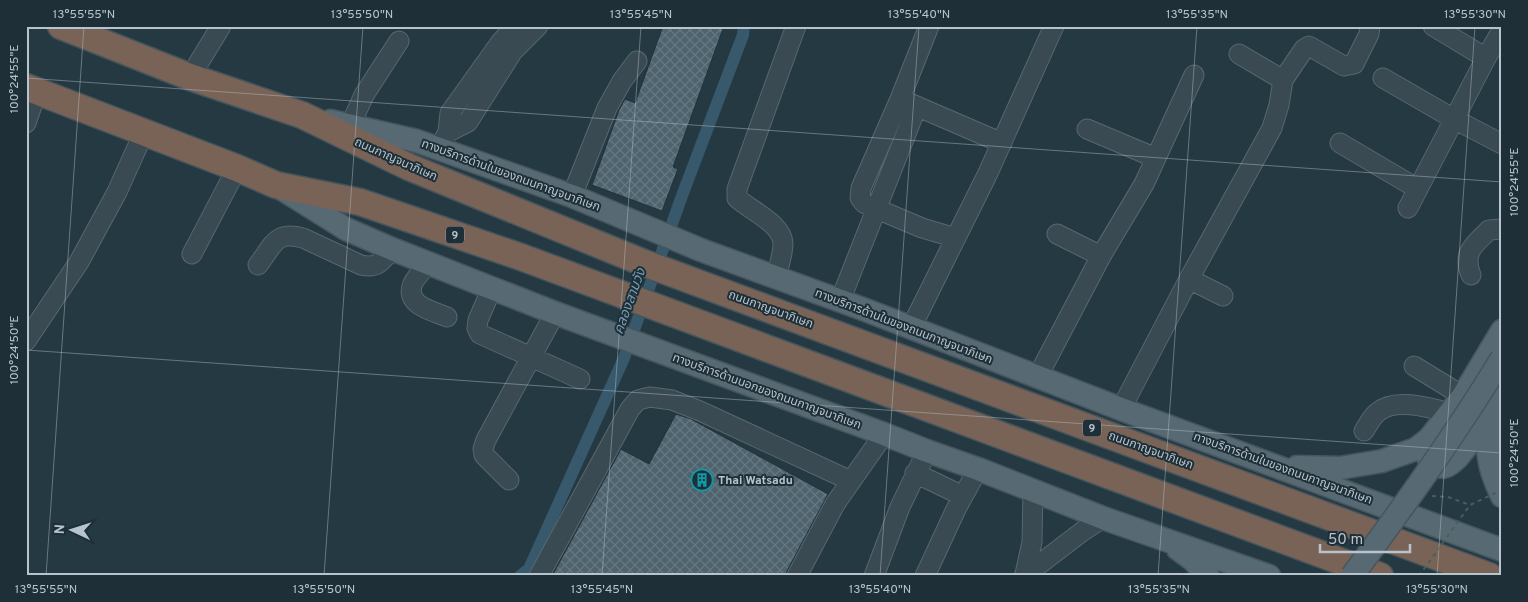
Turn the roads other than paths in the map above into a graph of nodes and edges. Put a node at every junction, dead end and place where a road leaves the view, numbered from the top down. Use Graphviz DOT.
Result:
graph roads {
  1 [pos="60,26"];
  2 [pos="221,26"];
  3 [pos="515,26"];
  4 [pos="538,26"];
  5 [pos="796,26"];
  6 [pos="929,26"];
  7 [pos="1054,26"];
  8 [pos="1370,26"];
  9 [pos="1433,26"];
  10 [pos="1502,30"];
  11 [pos="102,34"];
  12 [pos="399,40"];
  13 [pos="1239,54"];
  14 [pos="1486,58"];
  15 [pos="637,61"];
  16 [pos="1194,75"];
  17 [pos="190,77"];
  18 [pos="1383,78"];
  19 [pos="1283,80"];
  20 [pos="481,85"];
  21 [pos="32,89"];
  22 [pos="908,102"];
  23 [pos="302,115"];
  24 [pos="1454,119"];
  25 [pos="26,123"];
  26 [pos="350,126"];
  27 [pos="1087,129"];
  28 [pos="144,132"];
  29 [pos="444,140"];
  30 [pos="1002,143"];
  31 [pos="1340,144"];
  32 [pos="1502,144"];
  33 [pos="1156,158"];
  34 [pos="237,168"];
  35 [pos="276,186"];
  36 [pos="1418,189"];
  37 [pos="572,196"];
  38 [pos="876,208"];
  39 [pos="1408,208"];
  40 [pos="1502,229"];
  41 [pos="1057,234"];
  42 [pos="956,238"];
  43 [pos="392,248"];
  44 [pos="192,254"];
  45 [pos="1101,256"];
  46 [pos="428,263"];
  47 [pos="258,265"];
  48 [pos="1471,275"];
  49 [pos="776,278"];
  50 [pos="1189,279"];
  51 [pos="492,288"];
  52 [pos="1223,296"];
  53 [pos="840,301"];
  54 [pos="555,313"];
  55 [pos="447,317"];
  56 [pos="911,328"];
  57 [pos="1502,331"];
  58 [pos="26,340"];
  59 [pos="530,357"];
  60 [pos="1502,358"];
  61 [pos="1414,366"];
  62 [pos="1038,376"];
  63 [pos="1502,376"];
  64 [pos="580,379"];
  65 [pos="1456,405"];
  66 [pos="1499,405"];
  67 [pos="1121,409"];
  68 [pos="1364,431"];
  69 [pos="884,434"];
  70 [pos="1429,439"];
  71 [pos="927,451"];
  72 [pos="1278,466"];
  73 [pos="978,469"];
  74 [pos="915,473"];
  75 [pos="509,480"];
  76 [pos="851,481"];
  77 [pos="1033,491"];
  78 [pos="963,496"];
  79 [pos="1502,496"];
  80 [pos="1103,518"];
  81 [pos="1167,541"];
  82 [pos="1502,550"];
  83 [pos="1025,575"];
  84 [pos="540,576"];
  85 [pos="797,576"];
  86 [pos="874,576"];
  87 [pos="925,576"];
  88 [pos="1208,576"];
  89 [pos="1269,576"];
  90 [pos="1352,576"];
  91 [pos="1363,576"];
  92 [pos="1380,576"];
  93 [pos="1489,576"];
  1 -- 11 [label="highway, ถนนกาญจนาภิเษก / 9"];
  2 -- 17 [label="street"];
  3 -- 20 [label="street"];
  4 -- 20 [label="street"];
  5 -- 49 [label="street"];
  6 -- 22 [label="street"];
  7 -- 30 [label="street"];
  8 -- 19 [label="street"];
  9 -- 14 [label="street"];
  10 -- 14 [label="street"];
  11 -- 17 [label="highway, ถนนกาญจนาภิเษก / 9"];
  12 -- 26 [label="street"];
  13 -- 19 [label="street"];
  14 -- 24 [label="street"];
  15 -- 37 [label="street"];
  16 -- 33 [label="street"];
  17 -- 23 [label="highway, ถนนกาญจนาภิเษก / 9"];
  18 -- 24 [label="street"];
  19 -- 50 [label="street"];
  20 -- 29 [label="street"];
  21 -- 25 [label="street"];
  21 -- 28 [label="highway, 9"];
  22 -- 30 [label="street"];
  22 -- 38 [label="street"];
  23 -- 26 [label="main road, ทางบริการด้านในของถนนกาญจนาภิเษก"];
  23 -- 93 [label="highway, ถนนกาญจนาภิเษก / 9"];
  24 -- 32 [label="street"];
  24 -- 36 [label="street"];
  26 -- 29 [label="main road, ทางบริการด้านในของถนนกาญจนาภิเษก"];
  27 -- 33 [label="street"];
  28 -- 34 [label="highway, 9"];
  28 -- 58 [label="street"];
  29 -- 37 [label="main road, ทางบริการด้านในของถนนกาญจนาภิเษก"];
  30 -- 42 [label="street"];
  31 -- 36 [label="street"];
  33 -- 45 [label="street"];
  34 -- 35 [label="highway, 9"];
  34 -- 44 [label="street"];
  35 -- 43 [label="main road, ทางบริการด้านนอกของถนนกาญจนาภิเษก"];
  35 -- 92 [label="highway, 9"];
  36 -- 39 [label="street"];
  37 -- 49 [label="main road, ทางบริการด้านในของถนนกาญจนาภิเษก"];
  38 -- 42 [label="street"];
  38 -- 53 [label="street"];
  40 -- 48 [label="street"];
  41 -- 45 [label="street"];
  42 -- 56 [label="street"];
  43 -- 46 [label="main road, ทางบริการด้านนอกของถนนกาญจนาภิเษก"];
  43 -- 47 [label="street"];
  45 -- 62 [label="street"];
  46 -- 51 [label="main road, ทางบริการด้านนอกของถนนกาญจนาภิเษก"];
  46 -- 55 [label="street"];
  49 -- 53 [label="main road, ทางบริการด้านในของถนนกาญจนาภิเษก"];
  50 -- 52 [label="street"];
  50 -- 67 [label="street"];
  51 -- 54 [label="main road, ทางบริการด้านนอกของถนนกาญจนาภิเษก"];
  51 -- 59 [label="street"];
  53 -- 56 [label="main road, ทางบริการด้านในของถนนกาญจนาภิเษก"];
  54 -- 59 [label="street"];
  54 -- 69 [label="main road, ทางบริการด้านนอกของถนนกาญจนาภิเษก"];
  56 -- 62 [label="main road, ทางบริการด้านในของถนนกาญจนาภิเษก"];
  57 -- 65 [label="main road"];
  59 -- 64 [label="street"];
  59 -- 75 [label="street"];
  60 -- 90 [label="main road, bridge"];
  61 -- 65 [label="street"];
  62 -- 67 [label="main road, ทางบริการด้านในของถนนกาญจนาภิเษก"];
  63 -- 91 [label="main road"];
  65 -- 68 [label="street"];
  65 -- 70 [label="main road"];
  66 -- 70 [label="main road"];
  66 -- 79 [label="main road"];
  67 -- 72 [label="main road, ทางบริการด้านในของถนนกาญจนาภิเษก"];
  69 -- 71 [label="main road, ทางบริการด้านนอกของถนนกาญจนาภิเษก"];
  69 -- 76 [label="street"];
  70 -- 72 [label="main road"];
  71 -- 73 [label="main road, ทางบริการด้านนอกของถนนกาญจนาภิเษก"];
  71 -- 74 [label="street"];
  72 -- 82 [label="main road, ทางบริการด้านในของถนนกาญจนาภิเษก"];
  73 -- 77 [label="main road, ทางบริการด้านนอกของถนนกาญจนาภิเษก"];
  73 -- 78 [label="street"];
  74 -- 78 [label="street"];
  74 -- 86 [label="street"];
  76 -- 84 [label="street"];
  76 -- 85 [label="street"];
  77 -- 80 [label="main road, ทางบริการด้านนอกของถนนกาญจนาภิเษก"];
  77 -- 83 [label="street"];
  78 -- 87 [label="street"];
  80 -- 81 [label="main road, ทางบริการด้านนอกของถนนกาญจนาภิเษก"];
  80 -- 83 [label="street"];
  81 -- 88 [label="main road"];
  81 -- 89 [label="main road, ทางบริการด้านนอกของถนนกาญจนาภิเษก"];
}
